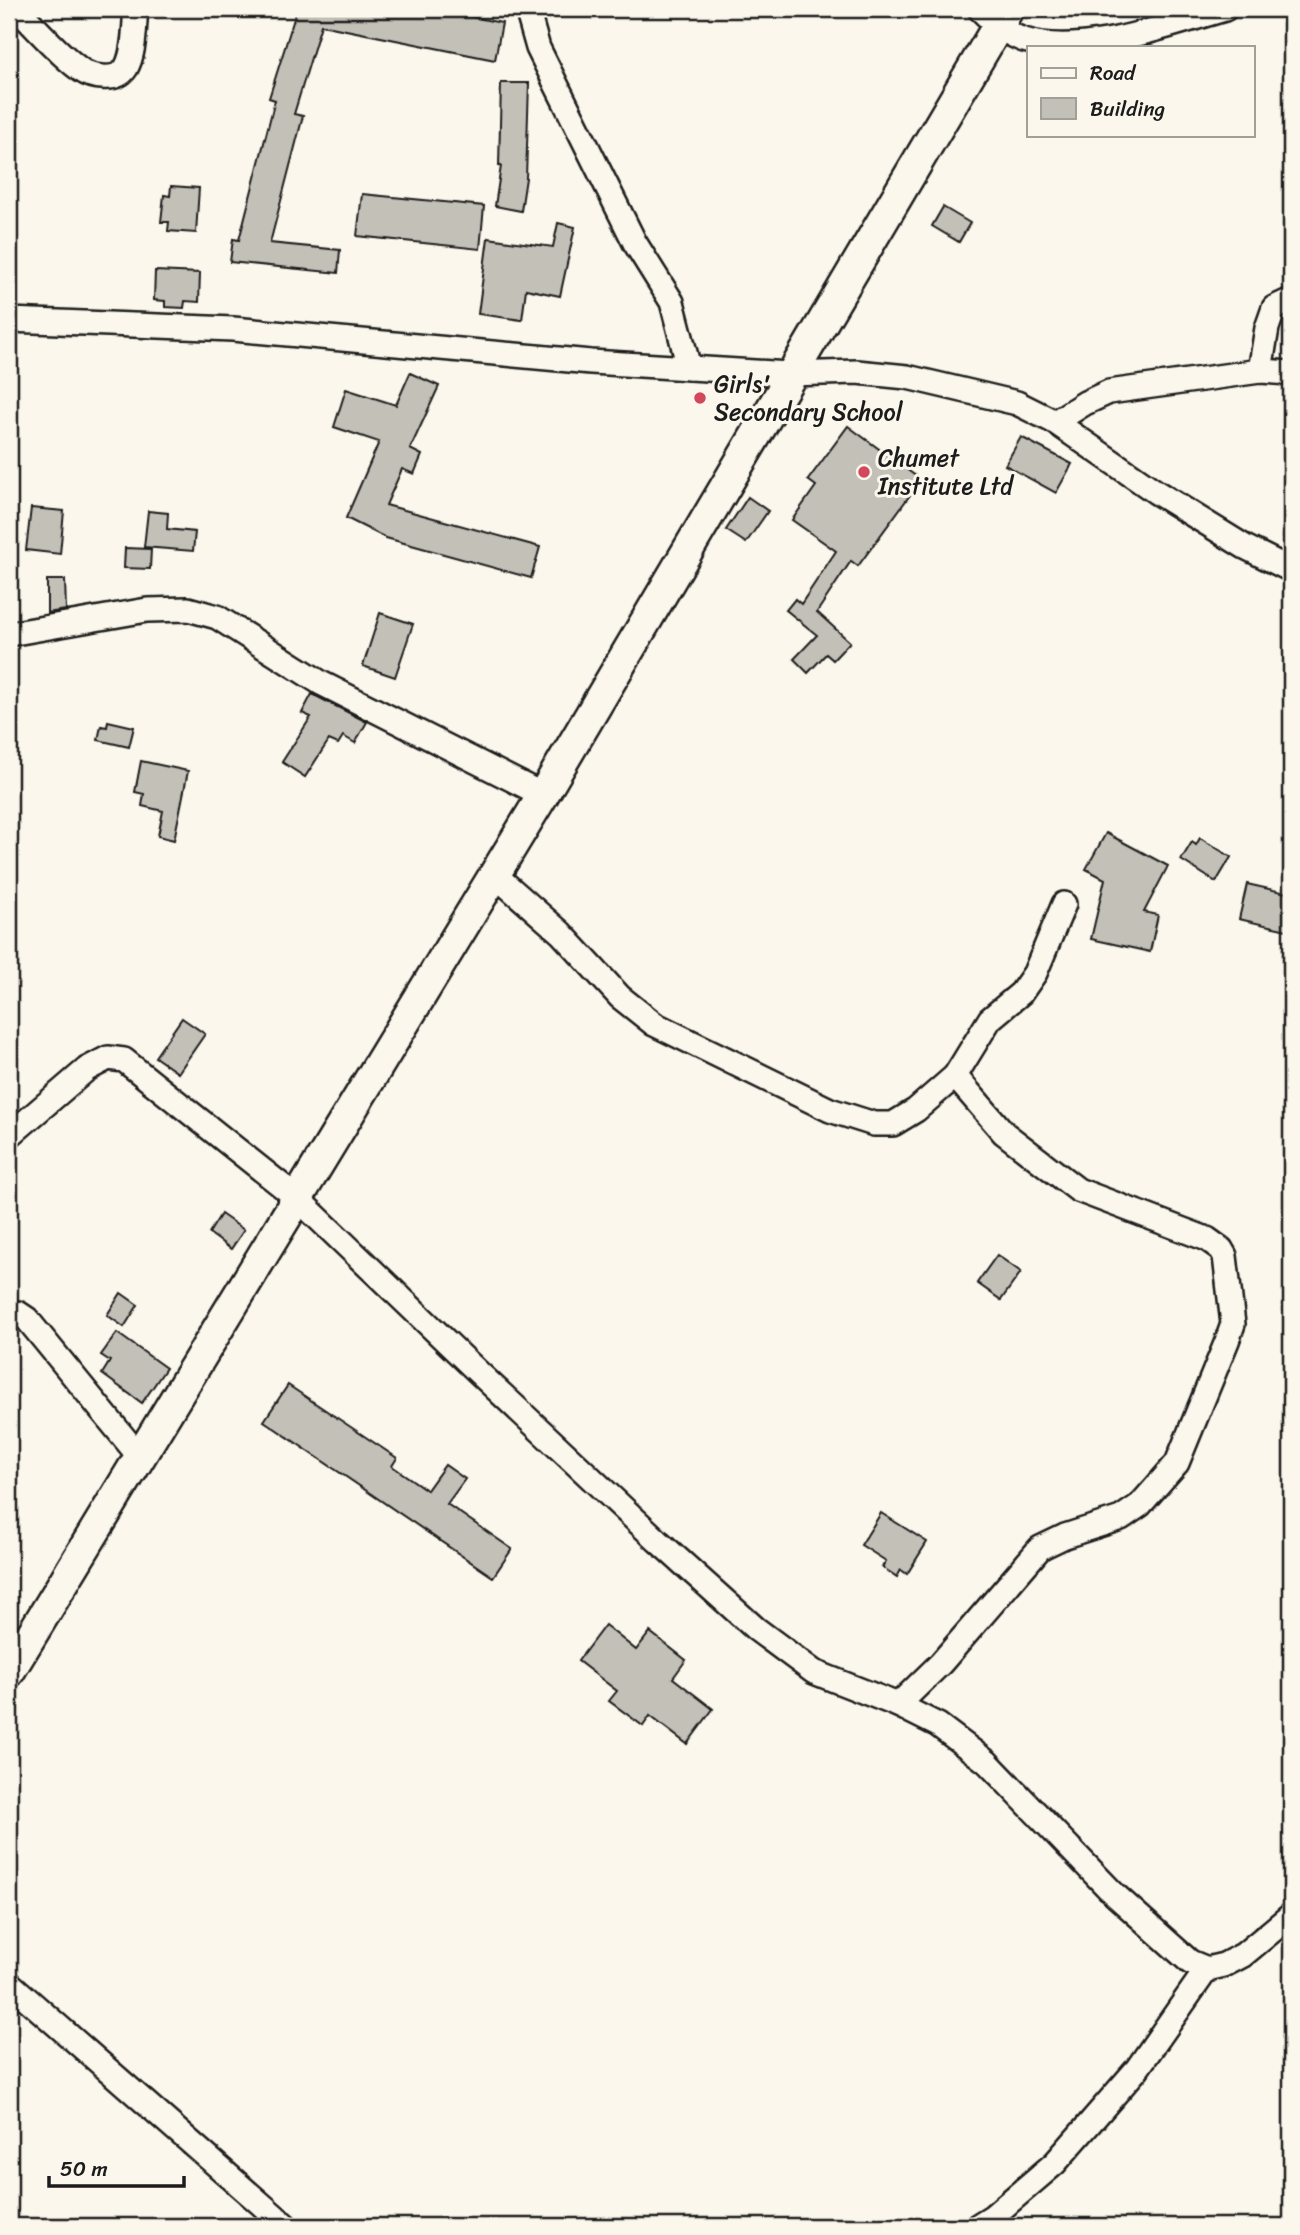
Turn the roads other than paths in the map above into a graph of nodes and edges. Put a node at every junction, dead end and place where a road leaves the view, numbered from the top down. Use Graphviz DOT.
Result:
graph roads {
  1 [pos="17,9"];
  2 [pos="136,9"];
  3 [pos="527,9"];
  4 [pos="1225,9"];
  5 [pos="995,15"];
  6 [pos="1291,300"];
  7 [pos="9,320"];
  8 [pos="689,368"];
  9 [pos="1260,371"];
  10 [pos="1291,373"];
  11 [pos="789,374"];
  12 [pos="1055,422"];
  13 [pos="1291,570"];
  14 [pos="15,633"];
  15 [pos="543,795"];
  16 [pos="494,874"];
  17 [pos="1064,904"];
  18 [pos="955,1076"];
  19 [pos="9,1136"];
  20 [pos="296,1197"];
  21 [pos="12,1309"];
  22 [pos="139,1456"];
  23 [pos="9,1672"];
  24 [pos="898,1704"];
  25 [pos="1291,1915"];
  26 [pos="1207,1969"];
  27 [pos="9,1983"];
  28 [pos="286,2226"];
  29 [pos="977,2226"];
  1 -- 2 [label="street"];
  3 -- 8 [label="street"];
  4 -- 5 [label="street"];
  5 -- 11 [label="main road"];
  6 -- 9 [label="street"];
  7 -- 8 [label="street"];
  8 -- 11 [label="street"];
  9 -- 10 [label="street"];
  9 -- 12 [label="street"];
  11 -- 12 [label="street"];
  11 -- 15 [label="main road"];
  12 -- 13 [label="street"];
  14 -- 15 [label="street"];
  15 -- 16 [label="main road"];
  16 -- 18 [label="street"];
  16 -- 20 [label="main road"];
  17 -- 18 [label="street"];
  18 -- 24 [label="street"];
  19 -- 20 [label="street"];
  20 -- 22 [label="main road"];
  20 -- 24 [label="street"];
  21 -- 22 [label="street"];
  22 -- 23 [label="main road"];
  24 -- 26 [label="street"];
  25 -- 26 [label="street"];
  26 -- 29 [label="street"];
  27 -- 28 [label="street"];
}
